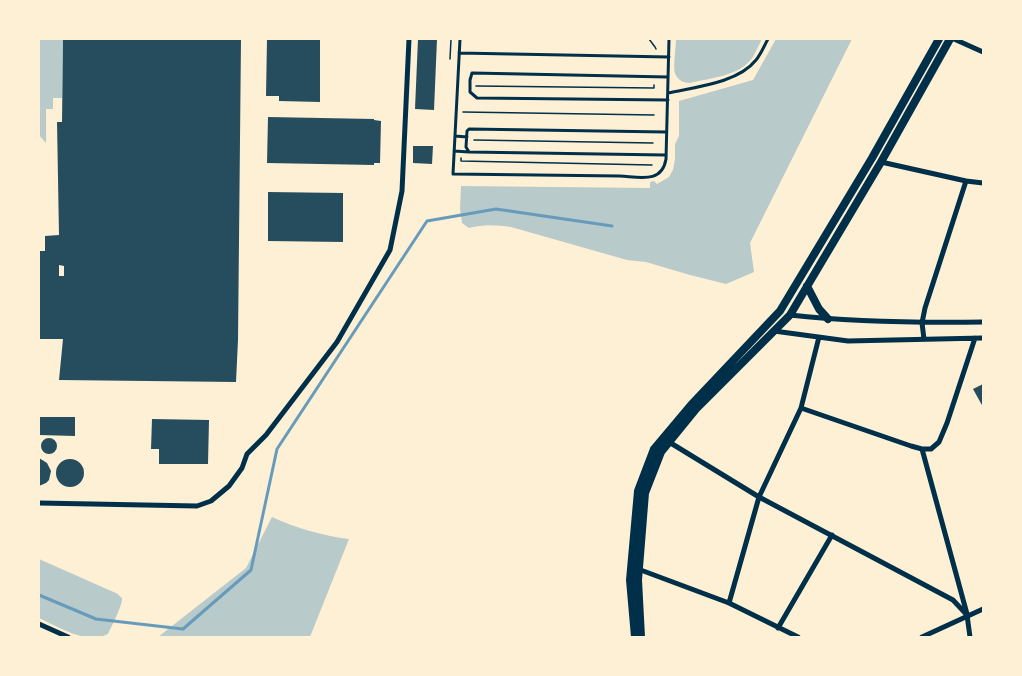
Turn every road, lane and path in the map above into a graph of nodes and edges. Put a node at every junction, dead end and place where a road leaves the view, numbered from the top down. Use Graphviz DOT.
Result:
graph roads {
  1 [pos="409,39"];
  2 [pos="451,39"];
  3 [pos="460,39"];
  4 [pos="649,39"];
  5 [pos="669,39"];
  6 [pos="768,39"];
  7 [pos="939,39"];
  8 [pos="952,39"];
  9 [pos="656,49"];
  10 [pos="983,52"];
  11 [pos="459,53"];
  12 [pos="669,57"];
  13 [pos="450,59"];
  14 [pos="668,77"];
  15 [pos="654,81"];
  16 [pos="469,86"];
  17 [pos="668,93"];
  18 [pos="668,100"];
  19 [pos="462,106"];
  20 [pos="654,115"];
  21 [pos="666,132"];
  22 [pos="455,136"];
  23 [pos="467,138"];
  24 [pos="653,143"];
  25 [pos="454,151"];
  26 [pos="461,152"];
  27 [pos="469,152"];
  28 [pos="666,155"];
  29 [pos="881,162"];
  30 [pos="652,165"];
  31 [pos="966,181"];
  32 [pos="983,183"];
  33 [pos="807,286"];
  34 [pos="790,315"];
  35 [pos="828,319"];
  36 [pos="983,322"];
  37 [pos="922,323"];
  38 [pos="774,331"];
  39 [pos="819,337"];
  40 [pos="983,338"];
  41 [pos="924,339"];
  42 [pos="975,339"];
  43 [pos="801,408"];
  44 [pos="669,442"];
  45 [pos="922,449"];
  46 [pos="759,497"];
  47 [pos="39,503"];
  48 [pos="832,535"];
  49 [pos="638,569"];
  50 [pos="729,603"];
  51 [pos="983,609"];
  52 [pos="967,615"];
  53 [pos="39,624"];
  54 [pos="778,627"];
  55 [pos="68,637"];
  56 [pos="635,637"];
  57 [pos="641,637"];
  58 [pos="798,637"];
  59 [pos="922,637"];
  60 [pos="970,637"];
  1 -- 47 [label="street"];
  2 -- 13 [label="path"];
  3 -- 11 [label="lane"];
  4 -- 9 [label="path"];
  5 -- 12 [label="lane"];
  6 -- 17 [label="lane"];
  7 -- 56 [label="main road"];
  8 -- 10 [label="street"];
  8 -- 29 [label="main road"];
  11 -- 12 [label="lane"];
  11 -- 22 [label="lane"];
  12 -- 14 [label="lane"];
  14 -- 16 [label="lane"];
  14 -- 17 [label="lane"];
  15 -- 16 [label="path"];
  16 -- 18 [label="lane"];
  17 -- 18 [label="lane"];
  18 -- 21 [label="lane"];
  19 -- 20 [label="path"];
  21 -- 23 [label="lane"];
  21 -- 28 [label="lane"];
  22 -- 23 [label="lane"];
  22 -- 25 [label="lane"];
  23 -- 24 [label="path"];
  23 -- 27 [label="lane"];
  25 -- 26 [label="lane"];
  25 -- 28 [label="lane"];
  26 -- 27 [label="lane"];
  26 -- 30 [label="path"];
  27 -- 28 [label="lane"];
  29 -- 31 [label="street"];
  29 -- 33 [label="main road"];
  31 -- 32 [label="street"];
  31 -- 37 [label="street"];
  33 -- 34 [label="main road"];
  33 -- 35 [label="main road"];
  34 -- 35 [label="street"];
  34 -- 38 [label="main road"];
  35 -- 37 [label="street"];
  36 -- 37 [label="street"];
  37 -- 41 [label="street"];
  38 -- 39 [label="street"];
  38 -- 44 [label="main road"];
  39 -- 41 [label="street"];
  39 -- 43 [label="street"];
  40 -- 42 [label="street"];
  41 -- 42 [label="street"];
  42 -- 45 [label="street"];
  43 -- 45 [label="street"];
  43 -- 46 [label="street"];
  44 -- 46 [label="street"];
  44 -- 49 [label="main road"];
  45 -- 52 [label="street"];
  46 -- 48 [label="street"];
  46 -- 50 [label="street"];
  48 -- 52 [label="street"];
  48 -- 54 [label="street"];
  49 -- 50 [label="street"];
  49 -- 57 [label="main road"];
  50 -- 54 [label="street"];
  51 -- 52 [label="street"];
  52 -- 59 [label="street"];
  52 -- 60 [label="street"];
  53 -- 55 [label="street"];
  54 -- 58 [label="street"];
}
